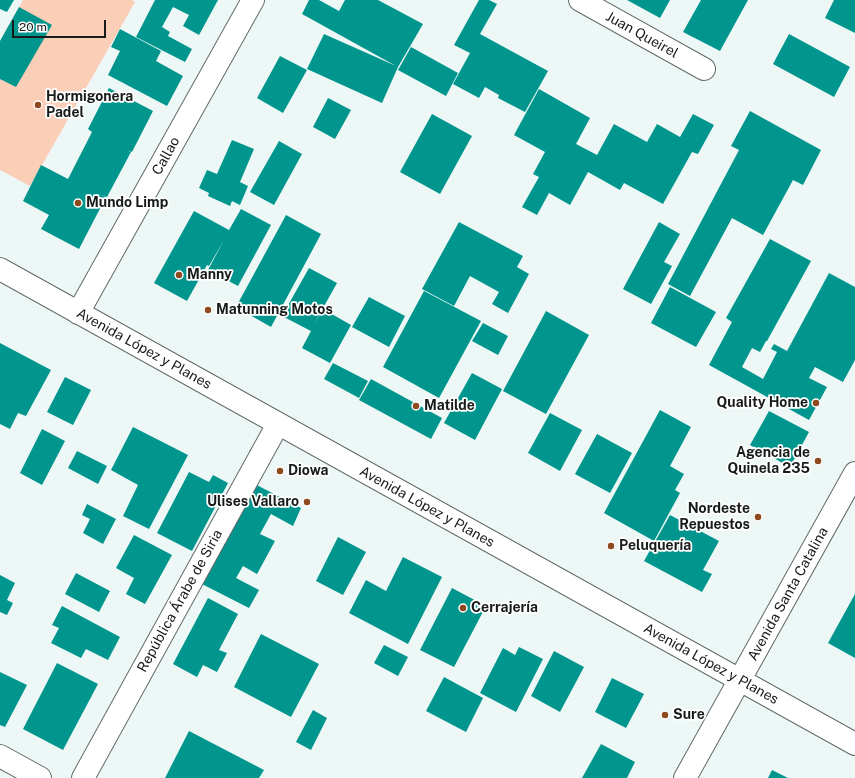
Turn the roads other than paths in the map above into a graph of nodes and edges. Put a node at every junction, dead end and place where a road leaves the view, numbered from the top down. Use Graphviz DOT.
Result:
graph roads {
  1 [pos="253,0"];
  2 [pos="580,0"];
  3 [pos="704,69"];
  4 [pos="0,269"];
  5 [pos="78,313"];
  6 [pos="278,424"];
  7 [pos="855,474"];
  8 [pos="740,680"];
  9 [pos="855,744"];
  10 [pos="0,756"];
  11 [pos="40,778"];
  12 [pos="83,778"];
  13 [pos="686,778"];
  1 -- 5 [label="main road, Callao"];
  2 -- 3 [label="main road, Juan Queirel"];
  4 -- 5 [label="main road, Avenida López y Planes"];
  5 -- 6 [label="main road, Avenida López y Planes"];
  6 -- 8 [label="main road, Avenida López y Planes"];
  6 -- 12 [label="main road, República Árabe de Siria"];
  7 -- 8 [label="main road, Avenida Santa Catalina"];
  8 -- 9 [label="main road, Avenida López y Planes"];
  8 -- 13 [label="main road, Avenida Santa Catalina"];
  10 -- 11 [label="main road"];
}
